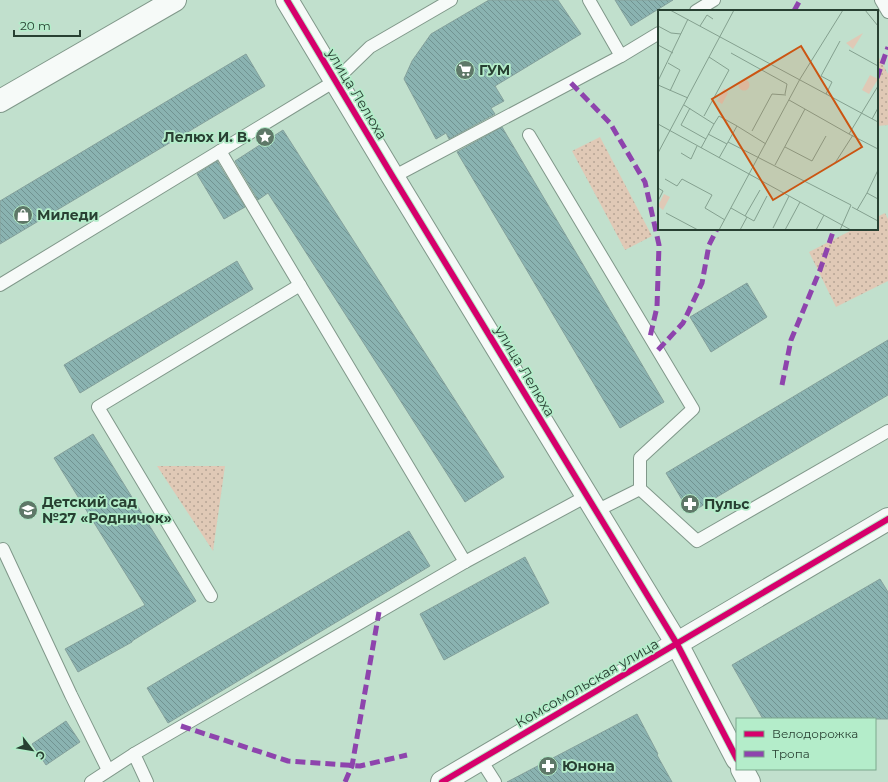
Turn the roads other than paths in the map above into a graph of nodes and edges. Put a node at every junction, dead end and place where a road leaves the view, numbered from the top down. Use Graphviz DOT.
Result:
graph roads {
  1 [pos="175,0"];
  2 [pos="287,0"];
  3 [pos="451,0"];
  4 [pos="589,0"];
  5 [pos="714,0"];
  6 [pos="881,0"];
  7 [pos="698,10"];
  8 [pos="888,12"];
  9 [pos="658,34"];
  10 [pos="622,56"];
  11 [pos="334,81"];
  12 [pos="0,101"];
  13 [pos="529,136"];
  14 [pos="220,151"];
  15 [pos="393,177"];
  16 [pos="0,285"];
  17 [pos="300,285"];
  18 [pos="888,431"];
  19 [pos="640,488"];
  20 [pos="591,503"];
  21 [pos="888,519"];
  22 [pos="3,549"];
  23 [pos="465,562"];
  24 [pos="210,596"];
  25 [pos="677,644"];
  26 [pos="134,754"];
  27 [pos="736,757"];
  28 [pos="481,760"];
  29 [pos="108,770"];
  30 [pos="743,770"];
  31 [pos="91,782"];
  32 [pos="148,782"];
  33 [pos="442,782"];
  34 [pos="495,782"];
  35 [pos="749,782"];
  1 -- 12 [label="street"];
  2 -- 11 [label="street, улица Лелюха"];
  3 -- 11 [label="lane"];
  4 -- 10 [label="lane"];
  5 -- 7 [label="lane"];
  6 -- 8 [label="lane"];
  9 -- 10 [label="lane"];
  10 -- 15 [label="lane"];
  11 -- 14 [label="lane"];
  11 -- 15 [label="street, улица Лелюха"];
  13 -- 19 [label="lane"];
  14 -- 16 [label="lane"];
  14 -- 17 [label="lane"];
  15 -- 20 [label="street, улица Лелюха"];
  17 -- 23 [label="lane"];
  17 -- 24 [label="lane"];
  18 -- 19 [label="lane"];
  19 -- 20 [label="lane"];
  20 -- 23 [label="lane"];
  20 -- 25 [label="street, улица Лелюха"];
  21 -- 25 [label="street, Комсомольская улица"];
  22 -- 29 [label="lane"];
  23 -- 26 [label="lane"];
  25 -- 27 [label="street, улица Лелюха"];
  25 -- 28 [label="street, Комсомольская улица"];
  26 -- 29 [label="lane"];
  26 -- 32 [label="lane"];
  28 -- 33 [label="street, Комсомольская улица"];
  28 -- 34 [label="lane"];
  29 -- 31 [label="lane"];
  30 -- 35 [label="street"];
}
